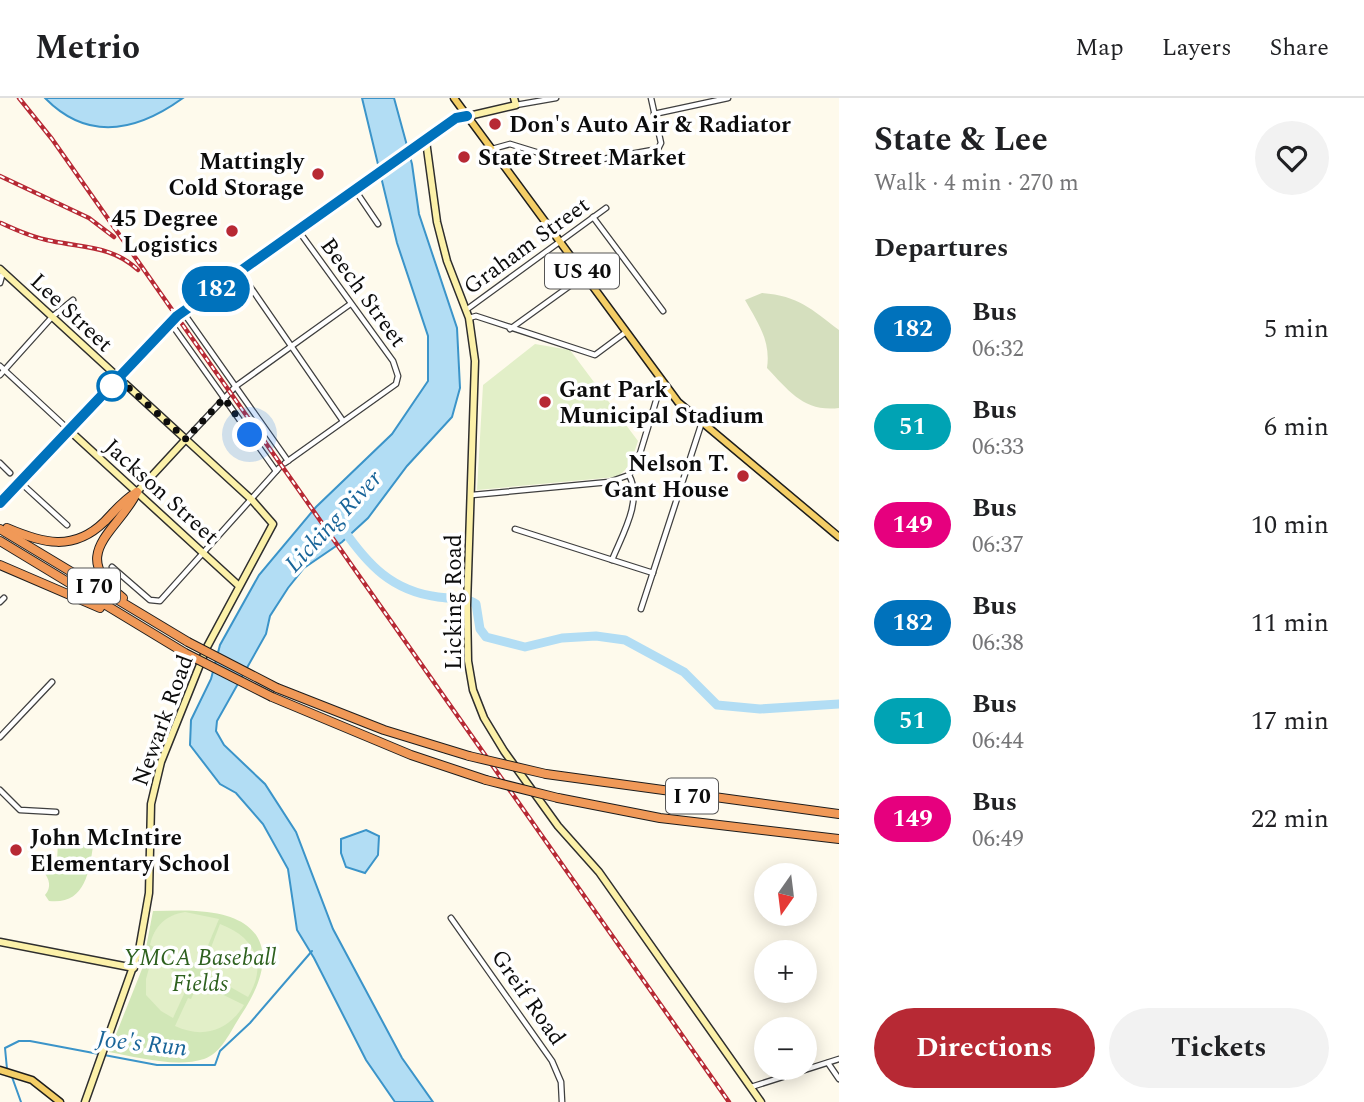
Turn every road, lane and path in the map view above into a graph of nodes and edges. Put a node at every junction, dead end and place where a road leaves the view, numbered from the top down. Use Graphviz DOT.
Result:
graph roads {
  1 [pos="454,98"];
  2 [pos="556,98"];
  3 [pos="651,98"];
  4 [pos="727,98"];
  5 [pos="515,101"];
  6 [pos="654,114"];
  7 [pos="467,116"];
  8 [pos="423,143"];
  9 [pos="492,149"];
  10 [pos="355,190"];
  11 [pos="606,208"];
  12 [pos="593,217"];
  13 [pos="378,224"];
  14 [pos="298,230"];
  15 [pos="560,241"];
  16 [pos="2,271"];
  17 [pos="240,272"];
  18 [pos="585,275"];
  19 [pos="0,283"];
  20 [pos="73,300"];
  21 [pos="349,305"];
  22 [pos="466,310"];
  23 [pos="663,311"];
  24 [pos="183,312"];
  25 [pos="52,317"];
  26 [pos="469,318"];
  27 [pos="170,322"];
  28 [pos="510,329"];
  29 [pos="626,332"];
  30 [pos="290,345"];
  31 [pos="1,370"];
  32 [pos="118,378"];
  33 [pos="662,381"];
  34 [pos="236,386"];
  35 [pos="224,398"];
  36 [pos="343,422"];
  37 [pos="702,422"];
  38 [pos="70,431"];
  39 [pos="186,439"];
  40 [pos="0,463"];
  41 [pos="10,473"];
  42 [pos="629,475"];
  43 [pos="21,483"];
  44 [pos="137,492"];
  45 [pos="472,495"];
  46 [pos="252,500"];
  47 [pos="0,503"];
  48 [pos="273,524"];
  49 [pos="67,525"];
  50 [pos="0,527"];
  51 [pos="515,529"];
  52 [pos="839,537"];
  53 [pos="0,541"];
  54 [pos="204,553"];
  55 [pos="612,560"];
  56 [pos="0,565"];
  57 [pos="112,567"];
  58 [pos="653,573"];
  59 [pos="238,585"];
  60 [pos="139,610"];
  61 [pos="641,610"];
  62 [pos="135,623"];
  63 [pos="52,682"];
  64 [pos="0,737"];
  65 [pos="0,790"];
  66 [pos="56,812"];
  67 [pos="839,814"];
  68 [pos="839,839"];
  69 [pos="452,918"];
  70 [pos="0,942"];
  71 [pos="134,968"];
  72 [pos="839,1059"];
  73 [pos="828,1063"];
  74 [pos="0,1070"];
  75 [pos="839,1079"];
  76 [pos="751,1087"];
  77 [pos="60,1102"];
  78 [pos="85,1102"];
  79 [pos="562,1102"];
  80 [pos="761,1102"];
  1 -- 7 [label="main road, US 40"];
  2 -- 5 [label="street"];
  3 -- 6 [label="street"];
  4 -- 6 [label="street"];
  5 -- 7 [label="street"];
  6 -- 9 [label="street"];
  7 -- 8 [label="street"];
  7 -- 9 [label="main road, US 40"];
  8 -- 10 [label="street"];
  8 -- 22 [label="street, Licking Road"];
  9 -- 15 [label="main road, US 40"];
  10 -- 13 [label="street"];
  10 -- 14 [label="street"];
  11 -- 12 [label="street, Graham Street"];
  12 -- 15 [label="street, Graham Street"];
  12 -- 23 [label="street"];
  14 -- 17 [label="street"];
  14 -- 21 [label="street, Beech Street"];
  15 -- 18 [label="main road, US 40"];
  15 -- 22 [label="street, Graham Street"];
  16 -- 19 [label="street"];
  16 -- 25 [label="street, Lee Street"];
  17 -- 24 [label="street"];
  17 -- 30 [label="street"];
  18 -- 28 [label="street"];
  18 -- 29 [label="main road, US 40"];
  20 -- 25 [label="street"];
  21 -- 30 [label="street"];
  21 -- 36 [label="street, Beech Street"];
  22 -- 26 [label="street, Licking Road"];
  24 -- 27 [label="street"];
  24 -- 34 [label="street"];
  25 -- 31 [label="street"];
  25 -- 32 [label="street, Lee Street"];
  26 -- 28 [label="street"];
  26 -- 45 [label="street, Licking Road"];
  27 -- 32 [label="street"];
  27 -- 35 [label="street"];
  28 -- 29 [label="street"];
  29 -- 33 [label="main road, US 40"];
  30 -- 34 [label="street"];
  30 -- 36 [label="street"];
  31 -- 38 [label="street, Jackson Street"];
  32 -- 38 [label="street"];
  32 -- 39 [label="street, Lee Street"];
  33 -- 37 [label="main road, US 40"];
  33 -- 42 [label="street"];
  34 -- 35 [label="street"];
  34 -- 36 [label="street"];
  35 -- 39 [label="street"];
  35 -- 46 [label="street"];
  37 -- 52 [label="main road, US 40"];
  37 -- 58 [label="street"];
  38 -- 43 [label="street"];
  38 -- 44 [label="street, Jackson Street"];
  39 -- 44 [label="street"];
  39 -- 46 [label="street, Lee Street"];
  40 -- 41 [label="street"];
  42 -- 45 [label="street"];
  42 -- 55 [label="street"];
  43 -- 47 [label="street"];
  43 -- 49 [label="street"];
  44 -- 50 [label="highway"];
  44 -- 54 [label="street, Jackson Street"];
  44 -- 60 [label="highway"];
  45 -- 76 [label="street, Licking Road"];
  46 -- 48 [label="street, Lee Street"];
  46 -- 54 [label="street"];
  48 -- 59 [label="street, Newark Road"];
  50 -- 60 [label="highway, I 70"];
  51 -- 55 [label="street"];
  53 -- 62 [label="highway, I 70"];
  54 -- 57 [label="street"];
  54 -- 59 [label="street, Jackson Street"];
  55 -- 58 [label="street"];
  56 -- 62 [label="highway"];
  58 -- 61 [label="street"];
  59 -- 71 [label="street, Newark Road"];
  60 -- 67 [label="highway, I 70, bridge"];
  62 -- 68 [label="highway, I 70, bridge"];
  63 -- 64 [label="street"];
  65 -- 66 [label="street"];
  69 -- 79 [label="street, Greif Road"];
  70 -- 71 [label="street"];
  71 -- 78 [label="street, Newark Road"];
  72 -- 73 [label="street"];
  73 -- 75 [label="street"];
  73 -- 76 [label="street"];
  74 -- 77 [label="main road"];
  76 -- 80 [label="street, Licking Road"];
}
